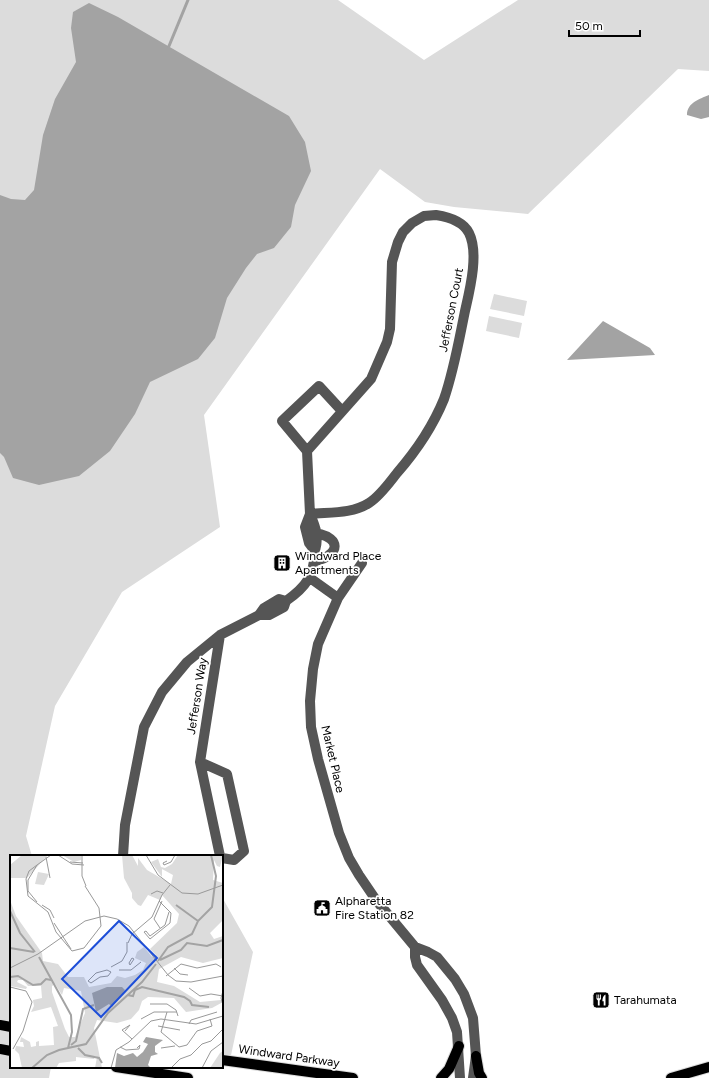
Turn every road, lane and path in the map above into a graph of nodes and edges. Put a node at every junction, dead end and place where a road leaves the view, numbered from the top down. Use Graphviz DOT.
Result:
graph roads {
  1 [pos="342,411"];
  2 [pos="307,451"];
  3 [pos="310,514"];
  4 [pos="312,534"];
  5 [pos="315,556"];
  6 [pos="362,563"];
  7 [pos="310,578"];
  8 [pos="338,598"];
  9 [pos="220,635"];
  10 [pos="200,762"];
  11 [pos="123,855"];
  12 [pos="221,855"];
  13 [pos="223,857"];
  14 [pos="415,947"];
  15 [pos="0,1025"];
  16 [pos="10,1027"];
  17 [pos="459,1046"];
  18 [pos="0,1049"];
  19 [pos="10,1051"];
  20 [pos="476,1056"];
  21 [pos="223,1060"];
  22 [pos="709,1067"];
  23 [pos="123,1068"];
  24 [pos="188,1078"];
  25 [pos="353,1078"];
  26 [pos="441,1078"];
  27 [pos="460,1078"];
  28 [pos="473,1078"];
  29 [pos="482,1078"];
  30 [pos="671,1078"];
  1 -- 2 [label="street, Jefferson Court"];
  1 -- 2 [label="street"];
  1 -- 3 [label="street, Jefferson Court"];
  2 -- 3 [label="street"];
  3 -- 4 [label="street"];
  4 -- 5 [label="street"];
  4 -- 5 [label="street"];
  5 -- 7 [label="street"];
  6 -- 8 [label="street, Market Place"];
  7 -- 8 [label="street"];
  7 -- 9 [label="street"];
  8 -- 14 [label="street, Market Place"];
  9 -- 10 [label="street, Jefferson Way"];
  9 -- 11 [label="street"];
  10 -- 12 [label="street, Jefferson Way"];
  10 -- 13 [label="street, Jefferson Way"];
  14 -- 17 [label="street"];
  14 -- 20 [label="street, Market Place"];
  15 -- 16 [label="main road"];
  17 -- 26 [label="main road"];
  17 -- 27 [label="street"];
  18 -- 19 [label="main road"];
  20 -- 28 [label="street, Market Place"];
  20 -- 29 [label="main road"];
  21 -- 25 [label="main road, Windward Parkway"];
  22 -- 30 [label="main road"];
  23 -- 24 [label="main road"];
}
